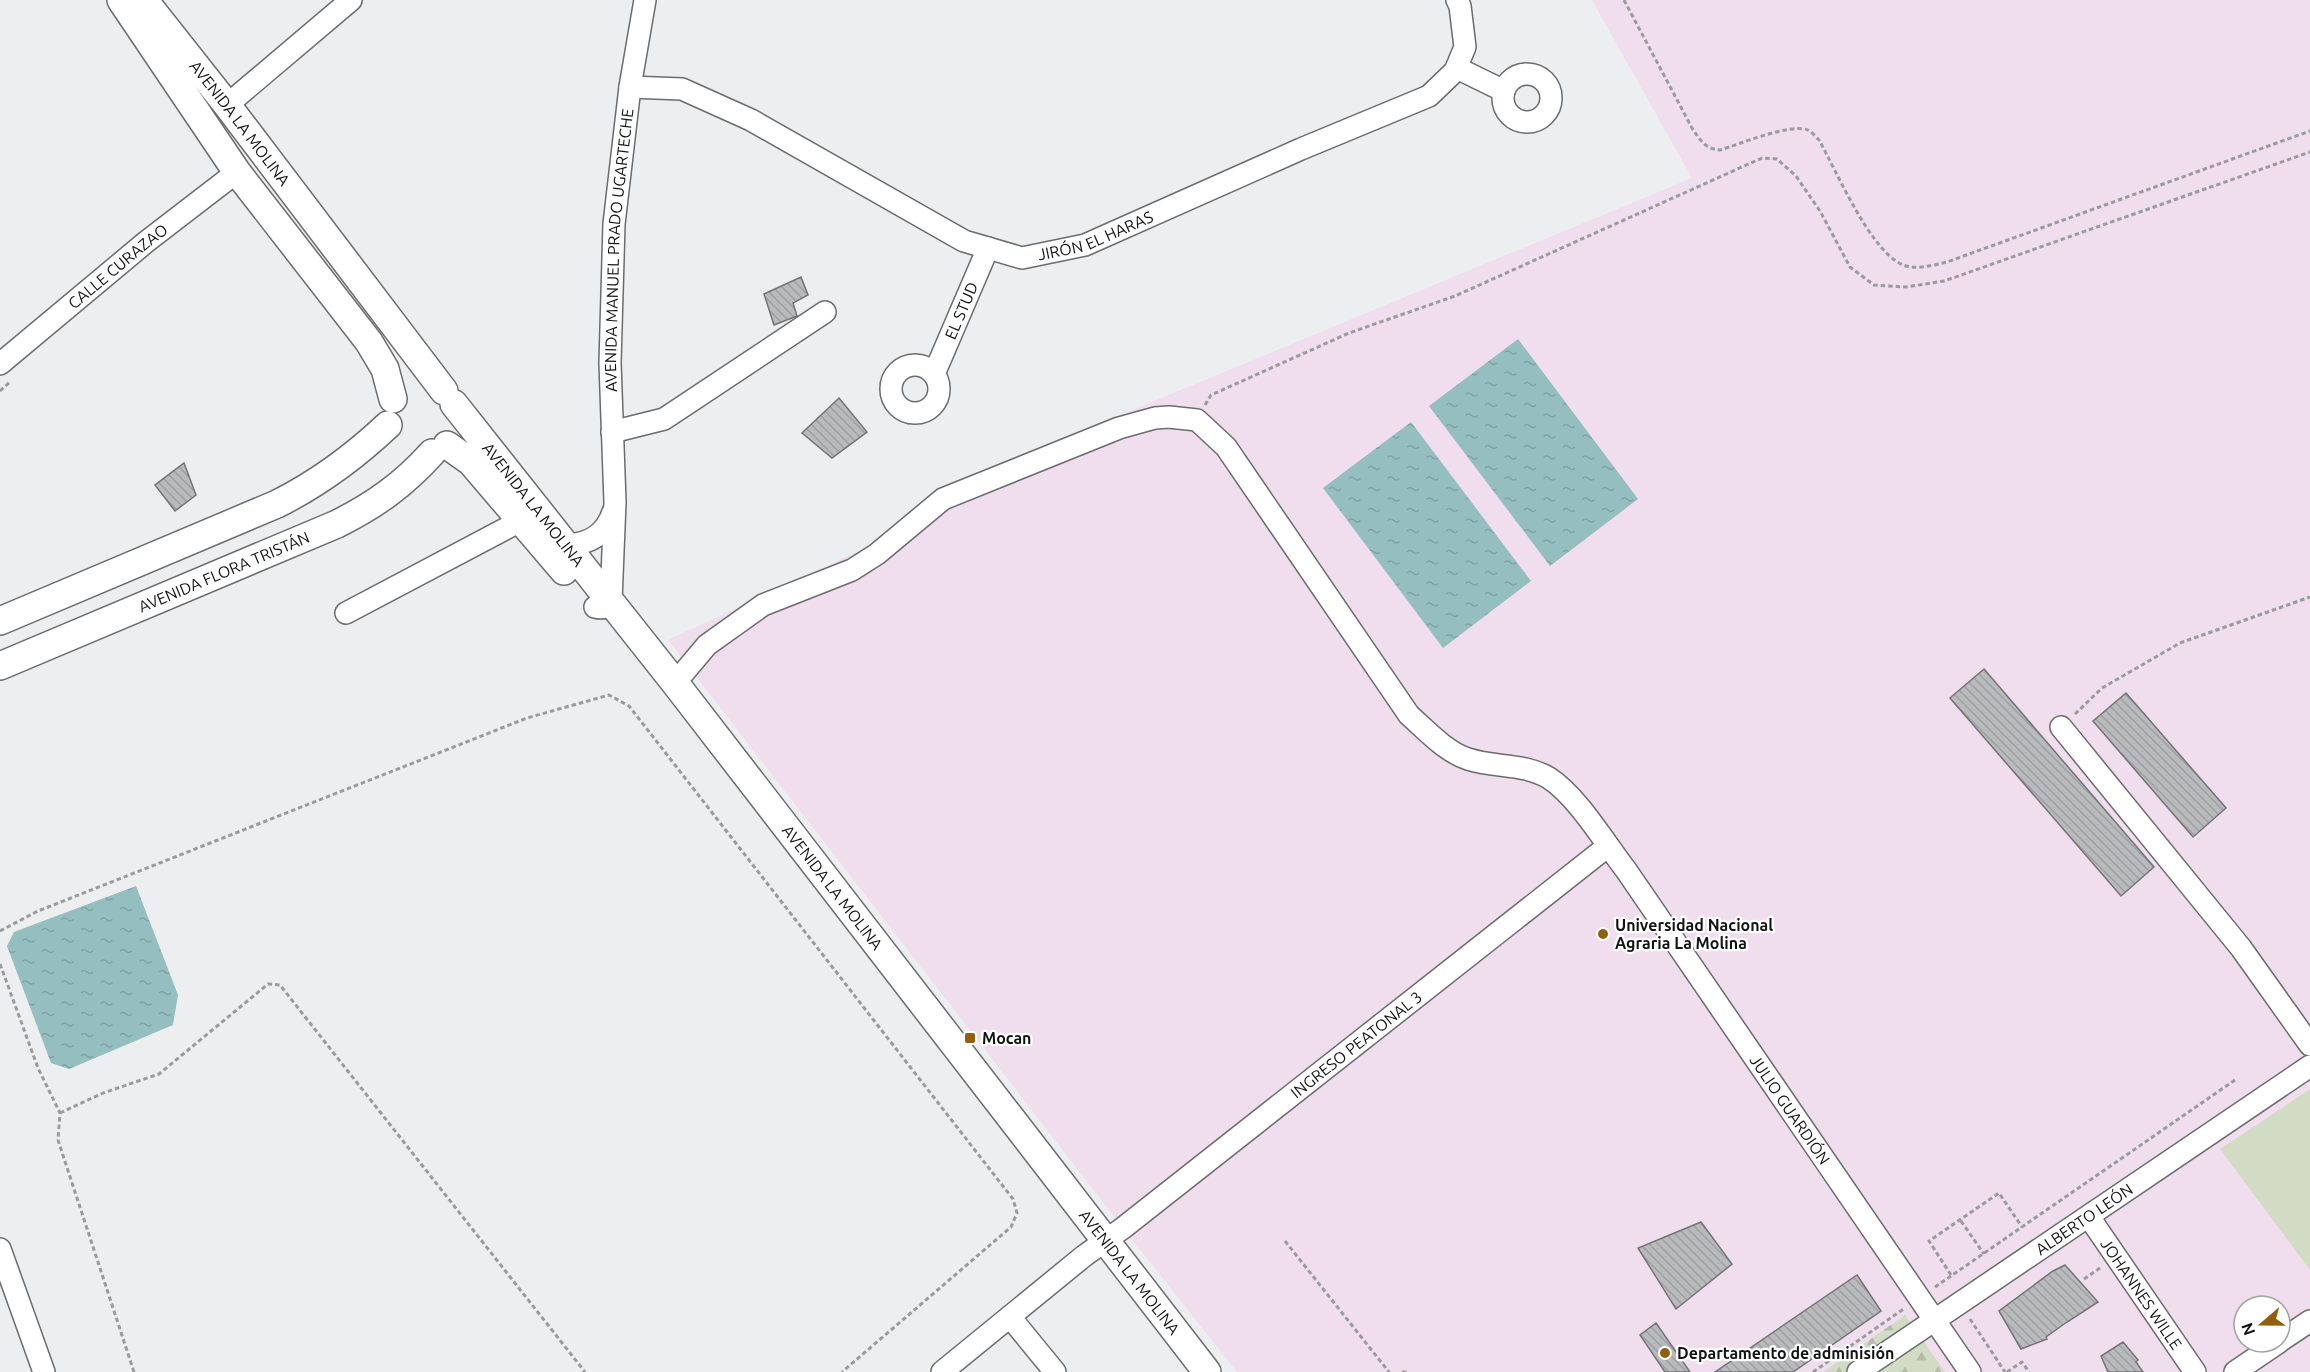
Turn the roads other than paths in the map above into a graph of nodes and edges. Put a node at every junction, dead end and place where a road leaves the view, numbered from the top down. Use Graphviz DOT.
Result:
graph roads {
  1 [pos="121,0"];
  2 [pos="144,0"];
  3 [pos="351,0"];
  4 [pos="645,0"];
  5 [pos="1457,0"];
  6 [pos="1456,68"];
  7 [pos="630,87"];
  8 [pos="1503,91"];
  9 [pos="227,105"];
  10 [pos="237,172"];
  11 [pos="988,248"];
  12 [pos="825,312"];
  13 [pos="0,364"];
  14 [pos="934,374"];
  15 [pos="449,397"];
  16 [pos="391,412"];
  17 [pos="612,432"];
  18 [pos="440,449"];
  19 [pos="615,502"];
  20 [pos="522,520"];
  21 [pos="567,545"];
  22 [pos="603,604"];
  23 [pos="346,613"];
  24 [pos="0,621"];
  25 [pos="0,666"];
  26 [pos="675,683"];
  27 [pos="2061,727"];
  28 [pos="1608,846"];
  29 [pos="2310,1045"];
  30 [pos="2310,1066"];
  31 [pos="2089,1216"];
  32 [pos="1098,1245"];
  33 [pos="2,1259"];
  34 [pos="1010,1317"];
  35 [pos="2310,1321"];
  36 [pos="1935,1322"];
  37 [pos="2292,1334"];
  38 [pos="2262,1354"];
  39 [pos="1195,1370"];
  40 [pos="44,1372"];
  41 [pos="942,1372"];
  42 [pos="1055,1372"];
  43 [pos="1858,1372"];
  44 [pos="1970,1372"];
  45 [pos="2195,1372"];
  46 [pos="2235,1372"];
  1 -- 10 [label="main road, AVENIDA LA MOLINA"];
  2 -- 9 [label="main road, AVENIDA LA MOLINA"];
  3 -- 9 [label="street"];
  4 -- 7 [label="street, AVENIDA MANUEL PRADO UGARTECHE"];
  5 -- 6 [label="street, JIRÓN EL HARAS"];
  6 -- 8 [label="street"];
  6 -- 11 [label="street, JIRÓN EL HARAS"];
  7 -- 11 [label="street, JIRÓN EL HARAS"];
  7 -- 17 [label="street, AVENIDA MANUEL PRADO UGARTECHE"];
  9 -- 15 [label="main road, AVENIDA LA MOLINA"];
  10 -- 13 [label="street, CALLE CURAZAO"];
  10 -- 16 [label="main road, AVENIDA LA MOLINA"];
  11 -- 14 [label="street, EL STUD"];
  12 -- 17 [label="street"];
  15 -- 16 [label="main road"];
  15 -- 18 [label="main road"];
  15 -- 21 [label="main road, AVENIDA LA MOLINA"];
  16 -- 18 [label="main road"];
  16 -- 24 [label="main road"];
  17 -- 19 [label="street, AVENIDA MANUEL PRADO UGARTECHE"];
  18 -- 20 [label="main road, AVENIDA LA MOLINA"];
  18 -- 25 [label="main road, AVENIDA FLORA TRISTÁN"];
  19 -- 21 [label="street, AVENIDA MANUEL PRADO UGARTECHE"];
  19 -- 22 [label="street, AVENIDA MANUEL PRADO UGARTECHE"];
  20 -- 22 [label="main road, AVENIDA LA MOLINA"];
  20 -- 23 [label="street"];
  21 -- 22 [label="main road, AVENIDA LA MOLINA"];
  22 -- 26 [label="main road, AVENIDA LA MOLINA"];
  22 -- 32 [label="main road, AVENIDA LA MOLINA"];
  26 -- 28 [label="street, JULIO GUARDIÓN"];
  26 -- 32 [label="main road, AVENIDA LA MOLINA"];
  27 -- 29 [label="street"];
  28 -- 32 [label="street, INGRESO PEATONAL 3"];
  28 -- 36 [label="street, JULIO GUARDIÓN"];
  30 -- 31 [label="street, ALBERTO LEÓN"];
  31 -- 36 [label="street, ALBERTO LEÓN"];
  31 -- 45 [label="street, JOHANNES WILLE"];
  32 -- 34 [label="street, INGRESO PEATONAL 3"];
  32 -- 39 [label="main road, AVENIDA LA MOLINA"];
  33 -- 40 [label="street"];
  34 -- 41 [label="street, INGRESO PEATONAL 3"];
  34 -- 42 [label="street"];
  35 -- 37 [label="street"];
  36 -- 43 [label="street, ALBERTO LEÓN"];
  36 -- 44 [label="street, JULIO GUARDIÓN"];
  38 -- 46 [label="street"];
}
